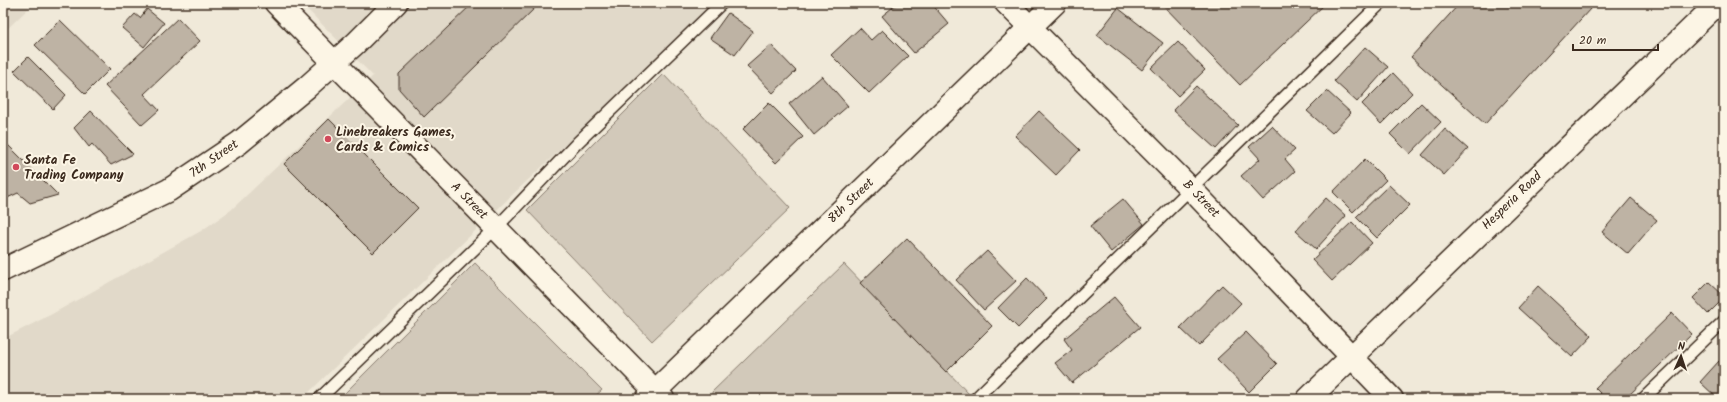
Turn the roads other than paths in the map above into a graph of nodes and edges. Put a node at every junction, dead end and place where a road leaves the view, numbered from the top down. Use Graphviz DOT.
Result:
graph roads {
  1 [pos="276,3"];
  2 [pos="396,3"];
  3 [pos="722,3"];
  4 [pos="1006,3"];
  5 [pos="1055,3"];
  6 [pos="1381,3"];
  7 [pos="1718,3"];
  8 [pos="1030,27"];
  9 [pos="334,63"];
  10 [pos="1191,189"];
  11 [pos="496,228"];
  12 [pos="3,270"];
  13 [pos="1724,321"];
  14 [pos="1351,358"];
  15 [pos="655,396"];
  16 [pos="319,399"];
  17 [pos="975,399"];
  18 [pos="1308,399"];
  19 [pos="1392,399"];
  20 [pos="1643,399"];
  1 -- 9 [label="street, A Street"];
  2 -- 9 [label="street, 7th Street"];
  3 -- 11 [label="lane"];
  4 -- 8 [label="street, B Street"];
  5 -- 8 [label="street, 8th Street"];
  6 -- 10 [label="lane"];
  7 -- 14 [label="street, Hesperia Road"];
  8 -- 10 [label="street, B Street"];
  8 -- 15 [label="street, 8th Street"];
  9 -- 11 [label="street, A Street"];
  9 -- 12 [label="street, 7th Street"];
  10 -- 14 [label="street, B Street"];
  10 -- 17 [label="lane"];
  11 -- 15 [label="street, A Street"];
  11 -- 16 [label="lane"];
  13 -- 20 [label="lane"];
  14 -- 18 [label="street, Hesperia Road"];
  14 -- 19 [label="street, B Street"];
}
